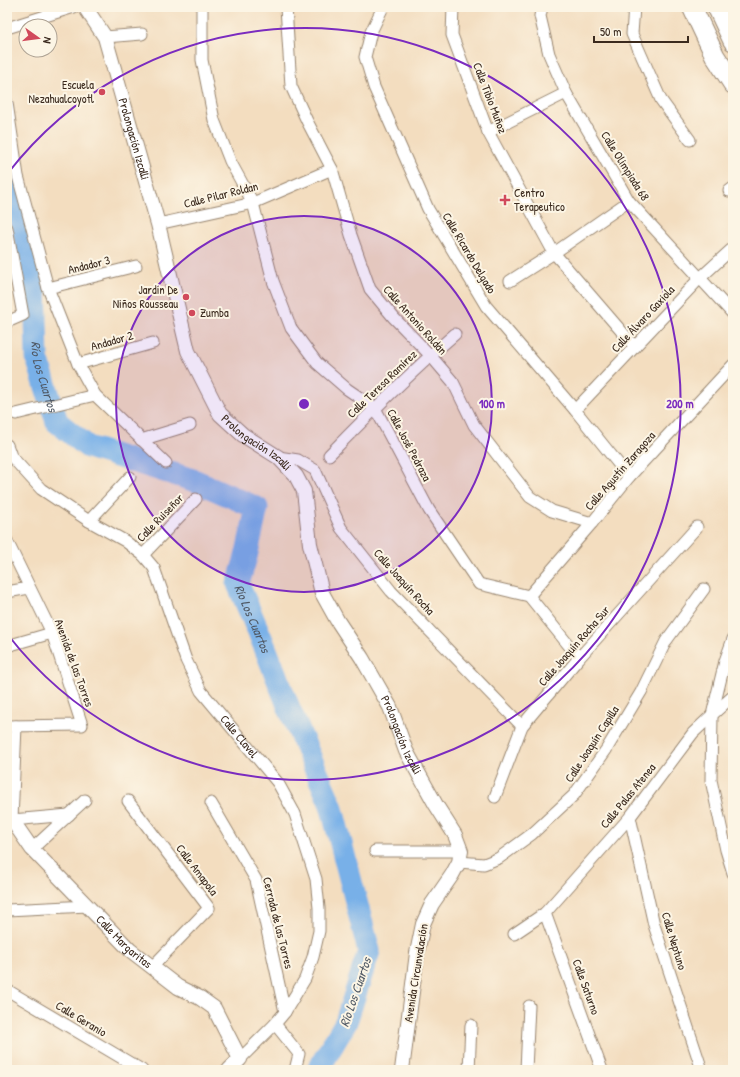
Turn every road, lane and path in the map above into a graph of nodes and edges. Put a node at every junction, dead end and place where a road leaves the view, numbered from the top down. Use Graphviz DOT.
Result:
graph roads {
  1 [pos="74,7"];
  2 [pos="85,7"];
  3 [pos="202,7"];
  4 [pos="286,7"];
  5 [pos="383,7"];
  6 [pos="453,7"];
  7 [pos="542,7"];
  8 [pos="634,7"];
  9 [pos="692,7"];
  10 [pos="718,7"];
  11 [pos="7,28"];
  12 [pos="142,34"];
  13 [pos="105,37"];
  14 [pos="733,41"];
  15 [pos="733,84"];
  16 [pos="566,94"];
  17 [pos="7,103"];
  18 [pos="488,132"];
  19 [pos="690,140"];
  20 [pos="332,169"];
  21 [pos="629,201"];
  22 [pos="253,203"];
  23 [pos="158,224"];
  24 [pos="7,228"];
  25 [pos="8,240"];
  26 [pos="733,248"];
  27 [pos="554,253"];
  28 [pos="136,266"];
  29 [pos="699,279"];
  30 [pos="510,281"];
  31 [pos="48,288"];
  32 [pos="733,314"];
  33 [pos="7,322"];
  34 [pos="455,334"];
  35 [pos="154,342"];
  36 [pos="635,347"];
  37 [pos="430,355"];
  38 [pos="78,364"];
  39 [pos="733,365"];
  40 [pos="95,395"];
  41 [pos="375,408"];
  42 [pos="575,410"];
  43 [pos="16,414"];
  44 [pos="190,425"];
  45 [pos="141,440"];
  46 [pos="7,445"];
  47 [pos="330,455"];
  48 [pos="278,457"];
  49 [pos="166,463"];
  50 [pos="130,476"];
  51 [pos="629,477"];
  52 [pos="196,499"];
  53 [pos="89,521"];
  54 [pos="592,523"];
  55 [pos="697,527"];
  56 [pos="8,547"];
  57 [pos="143,555"];
  58 [pos="30,588"];
  59 [pos="704,589"];
  60 [pos="7,592"];
  61 [pos="529,596"];
  62 [pos="52,633"];
  63 [pos="733,639"];
  64 [pos="7,646"];
  65 [pos="579,658"];
  66 [pos="733,696"];
  67 [pos="712,715"];
  68 [pos="12,726"];
  69 [pos="522,726"];
  70 [pos="495,797"];
  71 [pos="86,800"];
  72 [pos="128,801"];
  73 [pos="211,803"];
  74 [pos="69,815"];
  75 [pos="630,817"];
  76 [pos="10,820"];
  77 [pos="32,848"];
  78 [pos="375,851"];
  79 [pos="460,856"];
  80 [pos="733,874"];
  81 [pos="88,906"];
  82 [pos="7,910"];
  83 [pos="545,913"];
  84 [pos="514,934"];
  85 [pos="152,967"];
  86 [pos="7,990"];
  87 [pos="529,1006"];
  88 [pos="285,1012"];
  89 [pos="275,1024"];
  90 [pos="471,1025"];
  91 [pos="240,1059"];
  92 [pos="142,1070"];
  93 [pos="229,1070"];
  94 [pos="295,1070"];
  95 [pos="402,1070"];
  96 [pos="469,1070"];
  97 [pos="526,1070"];
  98 [pos="602,1070"];
  99 [pos="702,1070"];
  1 -- 11 [label="street"];
  2 -- 13 [label="street, Prolongación Izcalli"];
  3 -- 22 [label="street, Calle José Pedraza"];
  4 -- 20 [label="street, Calle Antonio Roldán"];
  5 -- 42 [label="street, Calle Ricardo Delgado"];
  6 -- 18 [label="street, Calle Tibio Muñoz"];
  7 -- 16 [label="street, Calle Olimpiada 68"];
  8 -- 19 [label="street"];
  9 -- 15 [label="highway"];
  10 -- 14 [label="highway"];
  12 -- 13 [label="street"];
  13 -- 23 [label="street, Prolongación Izcalli"];
  16 -- 18 [label="street"];
  16 -- 21 [label="street, Calle Olimpiada 68"];
  17 -- 31 [label="street"];
  18 -- 27 [label="street, Calle Tibio Muñoz"];
  20 -- 22 [label="street, Calle Pilar Roldan"];
  20 -- 37 [label="street, Calle Antonio Roldán"];
  21 -- 27 [label="street"];
  21 -- 29 [label="street, Calle Olimpiada 68"];
  22 -- 23 [label="street, Calle Pilar Roldan"];
  22 -- 41 [label="street, Calle José Pedraza"];
  23 -- 48 [label="street, Prolongación Izcalli"];
  24 -- 25 [label="street"];
  25 -- 33 [label="street"];
  26 -- 29 [label="street, Calle Álvaro Gaxiola"];
  27 -- 30 [label="street"];
  27 -- 36 [label="street, Calle Tibio Muñoz"];
  28 -- 31 [label="street, Andador 3"];
  29 -- 32 [label="street, Calle Olimpiada 68"];
  29 -- 36 [label="street, Calle Álvaro Gaxiola"];
  31 -- 38 [label="street"];
  34 -- 37 [label="street, Calle Teresa Ramírez"];
  35 -- 38 [label="street, Andador 2"];
  36 -- 42 [label="street, Calle Álvaro Gaxiola"];
  37 -- 41 [label="street, Calle Teresa Ramírez"];
  37 -- 54 [label="street, Calle Antonio Roldán"];
  38 -- 40 [label="street"];
  39 -- 51 [label="street, Calle Agustín Zaragoza"];
  40 -- 43 [label="street"];
  40 -- 45 [label="street"];
  41 -- 47 [label="street, Calle Teresa Ramírez"];
  41 -- 61 [label="street, Calle José Pedraza"];
  42 -- 51 [label="street, Calle Ricardo Delgado"];
  44 -- 45 [label="street"];
  45 -- 49 [label="street"];
  46 -- 53 [label="street, Calle Clavel"];
  48 -- 69 [label="street, Calle Joaquín Rocha"];
  48 -- 79 [label="street, Prolongación Izcalli"];
  50 -- 53 [label="street"];
  51 -- 54 [label="street, Calle Agustín Zaragoza"];
  52 -- 57 [label="street, Calle Ruiseñor"];
  53 -- 57 [label="street, Calle Clavel"];
  54 -- 61 [label="street, Calle Agustín Zaragoza"];
  55 -- 65 [label="street, Calle Joaquín Rocha Sur"];
  56 -- 58 [label="street, Avenida de las Torres"];
  57 -- 88 [label="street, Calle Clavel"];
  58 -- 60 [label="street"];
  58 -- 62 [label="street, Avenida de las Torres"];
  59 -- 79 [label="street, Calle Joaquín Capilla"];
  61 -- 65 [label="street"];
  62 -- 64 [label="street"];
  62 -- 68 [label="street, Avenida de las Torres"];
  63 -- 67 [label="street"];
  65 -- 69 [label="street, Calle Joaquín Rocha Sur"];
  66 -- 67 [label="street, Calle Palas Atenea"];
  67 -- 75 [label="street, Calle Palas Atenea"];
  67 -- 80 [label="street"];
  68 -- 76 [label="street"];
  69 -- 70 [label="street, Calle Joaquín Rocha Sur"];
  71 -- 74 [label="street"];
  72 -- 85 [label="street, Calle Amapola"];
  73 -- 88 [label="street, Cerrada de las Torres"];
  74 -- 76 [label="street"];
  74 -- 77 [label="street"];
  75 -- 83 [label="street, Calle Palas Atenea"];
  75 -- 99 [label="street, Calle Neptuno"];
  76 -- 77 [label="street, Calle Margaritas"];
  77 -- 81 [label="street, Calle Margaritas"];
  78 -- 79 [label="street, Calle Joaquín Capilla"];
  79 -- 95 [label="street, Avenida Circunvalación"];
  81 -- 82 [label="street"];
  81 -- 85 [label="street, Calle Margaritas"];
  83 -- 84 [label="street, Calle Palas Atenea"];
  83 -- 98 [label="street, Calle Saturno"];
  85 -- 91 [label="street, Calle Margaritas"];
  86 -- 92 [label="street, Calle Geranio"];
  87 -- 97 [label="street"];
  88 -- 89 [label="street, Calle Clavel"];
  89 -- 91 [label="street, Calle Clavel"];
  89 -- 94 [label="street"];
  90 -- 96 [label="street"];
  91 -- 93 [label="street, Calle Clavel"];
}
